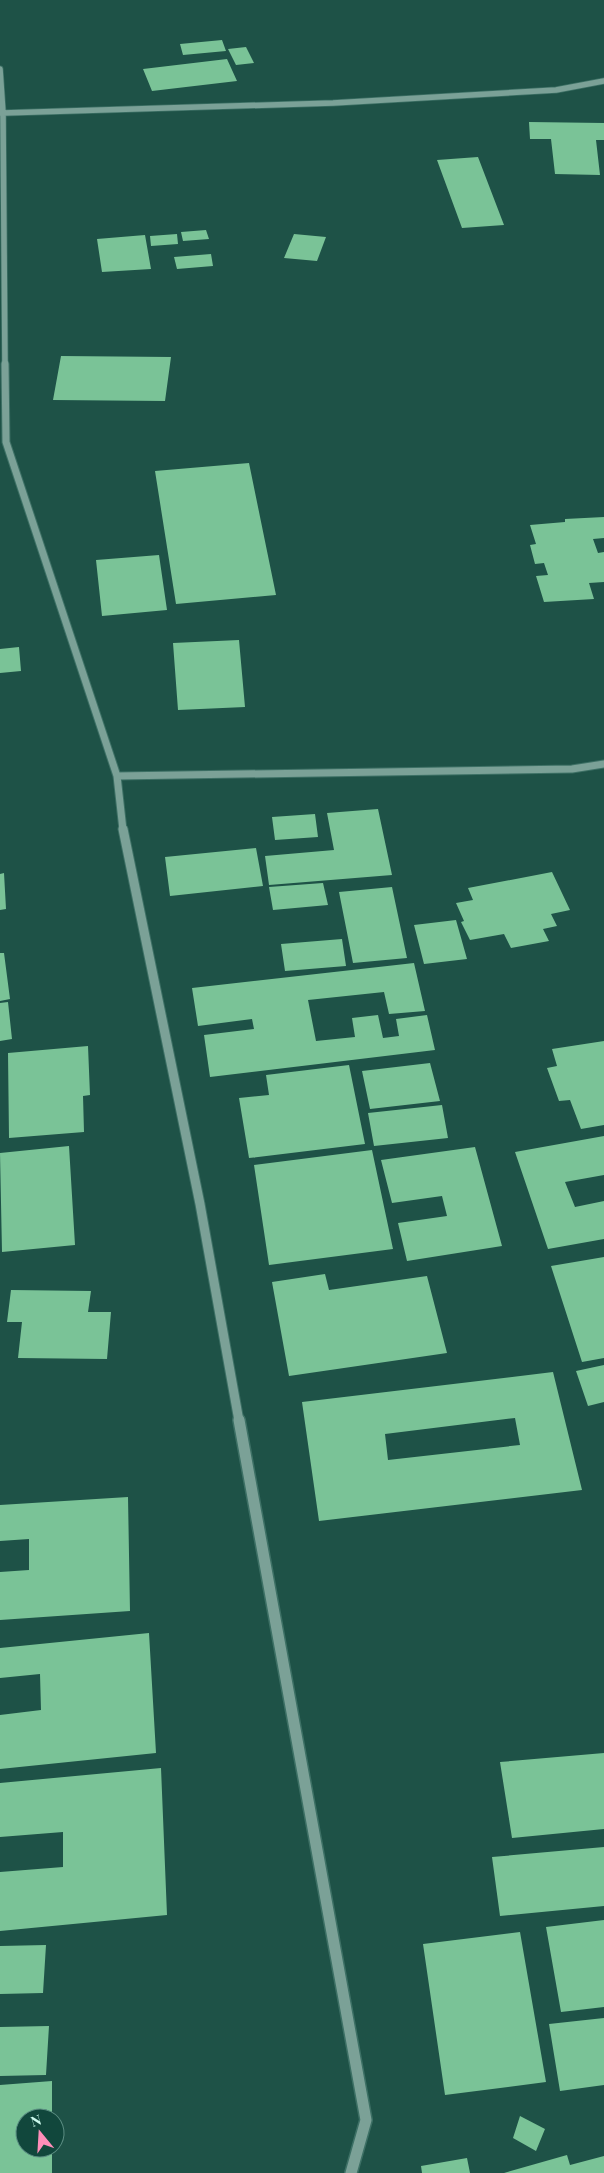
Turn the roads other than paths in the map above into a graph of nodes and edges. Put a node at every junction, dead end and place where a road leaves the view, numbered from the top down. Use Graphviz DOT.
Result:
graph roads {
  1 [pos="0,69"];
  2 [pos="604,81"];
  3 [pos="1,113"];
  4 [pos="604,764"];
  5 [pos="117,776"];
  6 [pos="351,2173"];
  1 -- 3 [label="street"];
  2 -- 3 [label="street"];
  3 -- 5 [label="street"];
  4 -- 5 [label="street"];
  5 -- 6 [label="street"];
}
